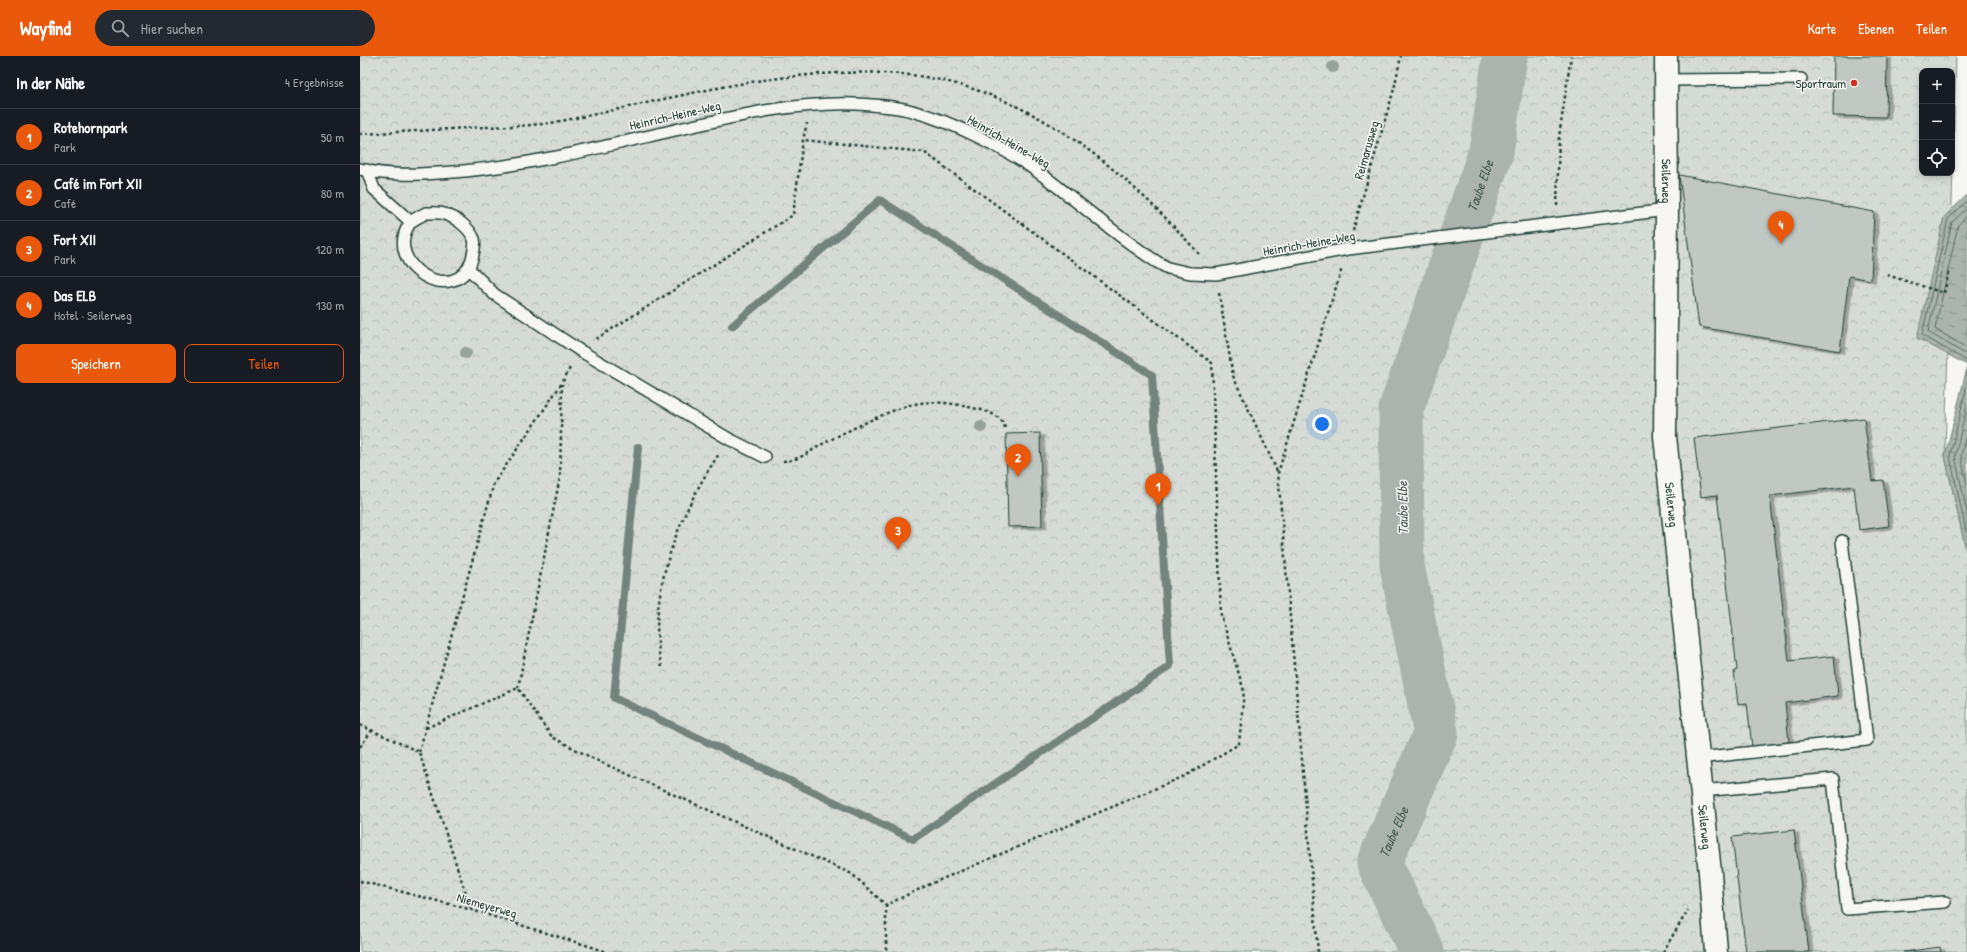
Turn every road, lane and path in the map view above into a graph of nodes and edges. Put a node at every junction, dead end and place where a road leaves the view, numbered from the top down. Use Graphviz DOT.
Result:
graph roads {
  1 [pos="1400,56"];
  2 [pos="1571,56"];
  3 [pos="1666,56"];
  4 [pos="1801,79"];
  5 [pos="1666,80"];
  6 [pos="812,104"];
  7 [pos="803,140"];
  8 [pos="363,169"];
  9 [pos="1667,210"];
  10 [pos="411,222"];
  11 [pos="1557,223"];
  12 [pos="1348,249"];
  13 [pos="469,269"];
  14 [pos="1948,272"];
  15 [pos="1216,274"];
  16 [pos="1886,275"];
  17 [pos="579,350"];
  18 [pos="562,383"];
  19 [pos="1005,428"];
  20 [pos="765,457"];
  21 [pos="711,465"];
  22 [pos="1278,473"];
  23 [pos="1842,541"];
  24 [pos="662,667"];
  25 [pos="518,688"];
  26 [pos="360,725"];
  27 [pos="426,728"];
  28 [pos="372,730"];
  29 [pos="360,747"];
  30 [pos="419,752"];
  31 [pos="1698,758"];
  32 [pos="1701,791"];
  33 [pos="360,881"];
  34 [pos="1945,902"];
  35 [pos="886,905"];
  36 [pos="1690,906"];
  37 [pos="472,910"];
  38 [pos="608,952"];
  39 [pos="886,952"];
  40 [pos="1318,952"];
  41 [pos="1663,952"];
  42 [pos="1716,952"];
  1 -- 12 [label="path, Reimarusweg"];
  2 -- 11 [label="path"];
  3 -- 5 [label="street, Seilerweg"];
  4 -- 5 [label="lane"];
  5 -- 9 [label="street, Seilerweg"];
  6 -- 7 [label="path"];
  6 -- 8 [label="lane, Heinrich-Heine-Weg"];
  6 -- 15 [label="lane, Heinrich-Heine-Weg"];
  7 -- 17 [label="path"];
  7 -- 35 [label="path"];
  8 -- 10 [label="lane"];
  9 -- 11 [label="lane, Heinrich-Heine-Weg"];
  9 -- 31 [label="street, Seilerweg"];
  10 -- 13 [label="lane"];
  10 -- 13 [label="lane"];
  11 -- 12 [label="lane, Heinrich-Heine-Weg"];
  12 -- 15 [label="lane, Heinrich-Heine-Weg"];
  12 -- 22 [label="path, Reimarusweg"];
  13 -- 17 [label="lane"];
  14 -- 16 [label="path"];
  15 -- 22 [label="path"];
  17 -- 18 [label="path"];
  17 -- 20 [label="lane"];
  18 -- 25 [label="path"];
  18 -- 27 [label="path"];
  19 -- 20 [label="path"];
  21 -- 24 [label="path"];
  22 -- 40 [label="path"];
  23 -- 31 [label="lane"];
  25 -- 27 [label="path"];
  25 -- 35 [label="path"];
  26 -- 28 [label="path"];
  27 -- 30 [label="path"];
  28 -- 29 [label="path"];
  28 -- 30 [label="path"];
  30 -- 37 [label="path"];
  31 -- 32 [label="street, Seilerweg"];
  32 -- 34 [label="lane"];
  32 -- 42 [label="street, Seilerweg"];
  33 -- 37 [label="path, Niemeyerweg"];
  35 -- 39 [label="path"];
  36 -- 41 [label="path"];
  37 -- 38 [label="path, Niemeyerweg"];
}
